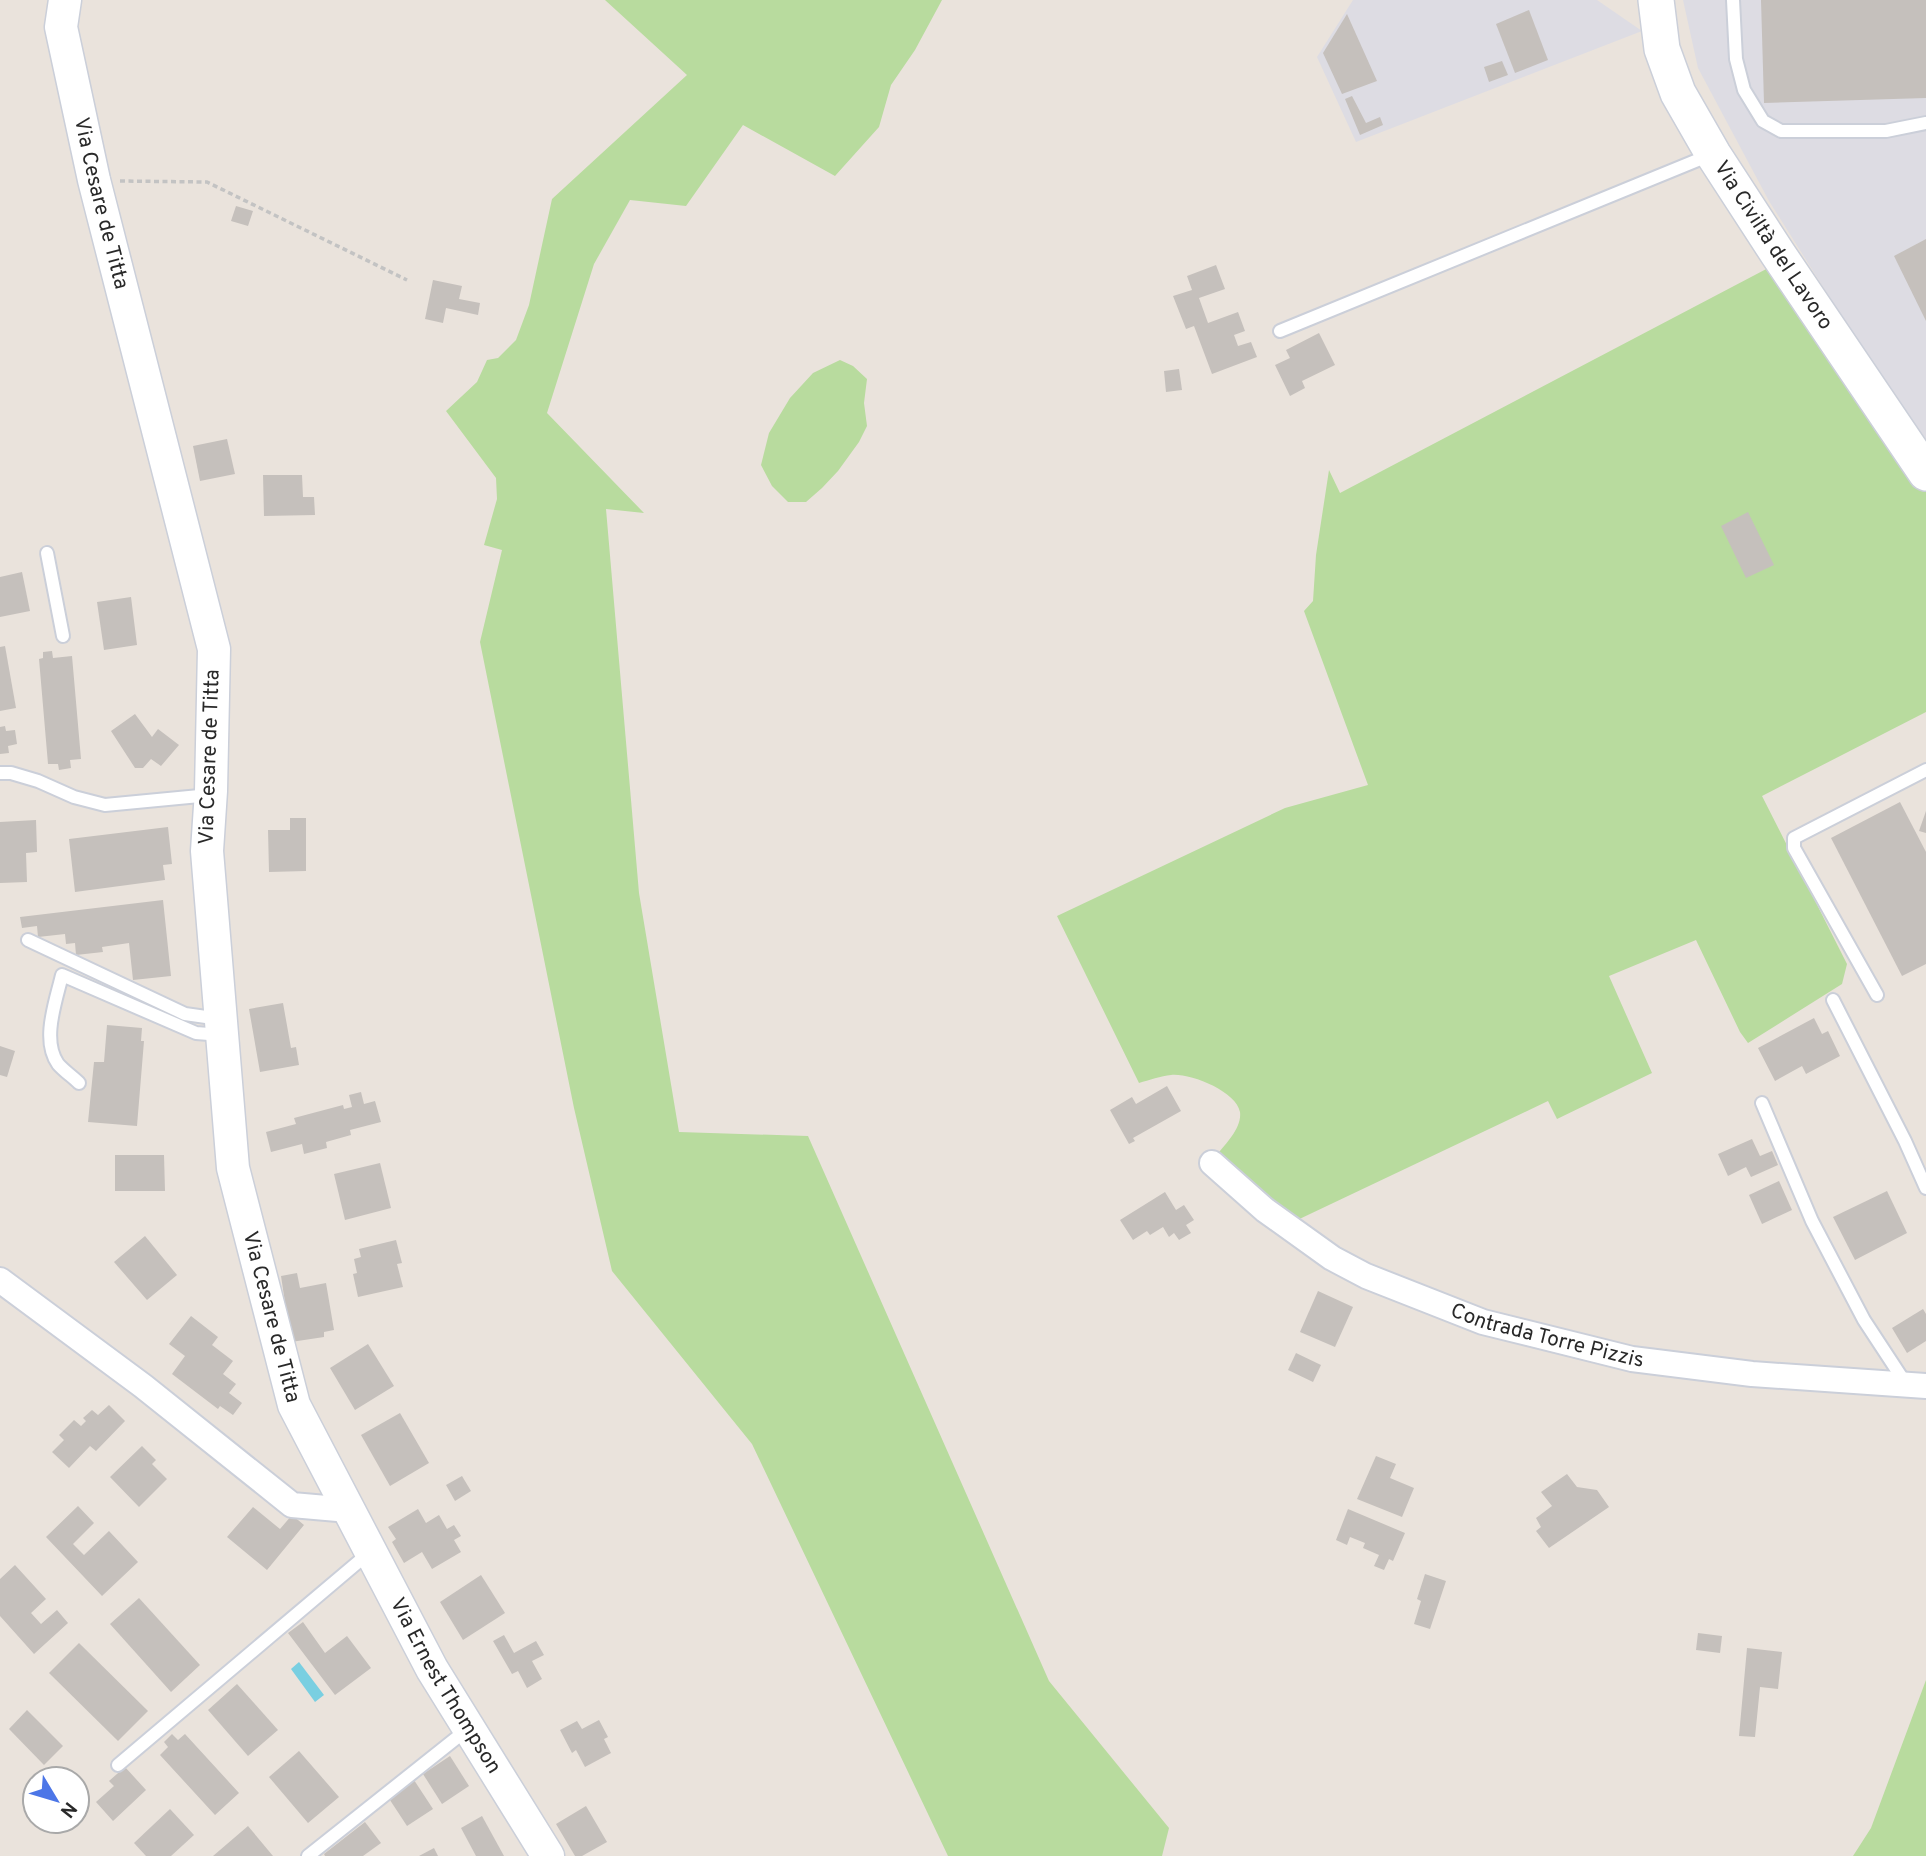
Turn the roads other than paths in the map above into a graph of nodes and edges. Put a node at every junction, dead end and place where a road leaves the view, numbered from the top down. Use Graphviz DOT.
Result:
graph roads {
  1 [pos="65,0"];
  2 [pos="1733,0"];
  3 [pos="1653,1"];
  4 [pos="1926,123"];
  5 [pos="1713,154"];
  6 [pos="1280,331"];
  7 [pos="1926,473"];
  8 [pos="47,553"];
  9 [pos="63,636"];
  10 [pos="1926,770"];
  11 [pos="0,773"];
  12 [pos="210,795"];
  13 [pos="28,940"];
  14 [pos="1877,995"];
  15 [pos="1833,1000"];
  16 [pos="222,1027"];
  17 [pos="79,1083"];
  18 [pos="1762,1103"];
  19 [pos="1212,1163"];
  20 [pos="1926,1188"];
  21 [pos="0,1280"];
  22 [pos="1916,1385"];
  23 [pos="349,1510"];
  24 [pos="370,1551"];
  25 [pos="469,1728"];
  26 [pos="118,1765"];
  27 [pos="547,1855"];
  28 [pos="308,1856"];
  1 -- 12 [label="street, Via Cesare de Titta"];
  2 -- 4 [label="lane"];
  3 -- 5 [label="main road, Via Civiltà del Lavoro"];
  5 -- 6 [label="lane"];
  5 -- 7 [label="main road, Via Civiltà del Lavoro"];
  8 -- 9 [label="lane"];
  10 -- 14 [label="lane"];
  11 -- 12 [label="lane"];
  12 -- 16 [label="street, Via Cesare de Titta"];
  13 -- 16 [label="lane"];
  15 -- 20 [label="lane"];
  16 -- 17 [label="lane"];
  16 -- 23 [label="street, Via Cesare de Titta"];
  18 -- 22 [label="lane"];
  19 -- 22 [label="street, Contrada Torre Pizzis"];
  21 -- 23 [label="street"];
  23 -- 24 [label="street, Via Ernest Thompson"];
  24 -- 25 [label="street, Via Ernest Thompson"];
  24 -- 26 [label="lane"];
  25 -- 27 [label="street, Via Ernest Thompson"];
  25 -- 28 [label="lane"];
}
